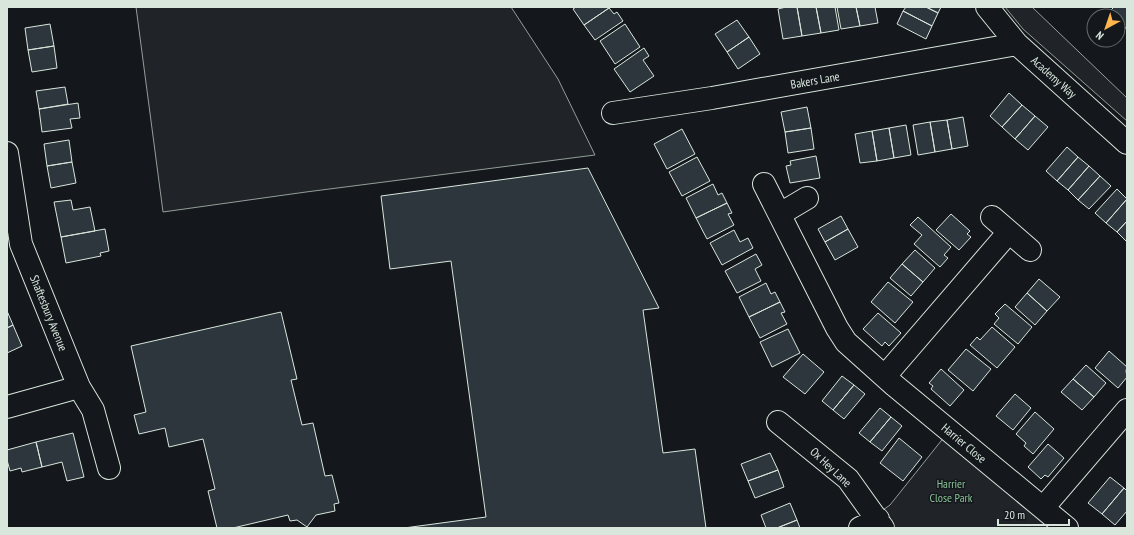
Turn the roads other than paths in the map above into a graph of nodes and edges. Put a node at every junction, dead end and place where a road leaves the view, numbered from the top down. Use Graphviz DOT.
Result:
graph roads {
  1 [pos="987,7"];
  2 [pos="1017,44"];
  3 [pos="613,113"];
  4 [pos="1127,143"];
  5 [pos="7,153"];
  6 [pos="9,177"];
  7 [pos="764,184"];
  8 [pos="807,198"];
  9 [pos="780,214"];
  10 [pos="992,217"];
  11 [pos="1010,232"];
  12 [pos="1030,250"];
  13 [pos="885,376"];
  14 [pos="79,387"];
  15 [pos="7,408"];
  16 [pos="1127,410"];
  17 [pos="778,422"];
  18 [pos="109,468"];
  19 [pos="1043,508"];
  20 [pos="874,525"];
  21 [pos="1067,528"];
  1 -- 2 [label="street, Academy Way"];
  2 -- 3 [label="street, Bakers Lane"];
  2 -- 4 [label="street, Academy Way"];
  5 -- 6 [label="street, Shaftesbury Avenue"];
  6 -- 14 [label="street, Shaftesbury Avenue"];
  7 -- 9 [label="street, Harrier Close"];
  8 -- 9 [label="street"];
  9 -- 13 [label="street, Harrier Close"];
  10 -- 11 [label="street"];
  11 -- 12 [label="street"];
  11 -- 13 [label="street"];
  13 -- 19 [label="street, Harrier Close"];
  14 -- 15 [label="street"];
  14 -- 18 [label="street, Shaftesbury Avenue"];
  16 -- 19 [label="street"];
  17 -- 20 [label="street, Ox Hey Lane"];
  19 -- 21 [label="street, Harrier Close"];
}
